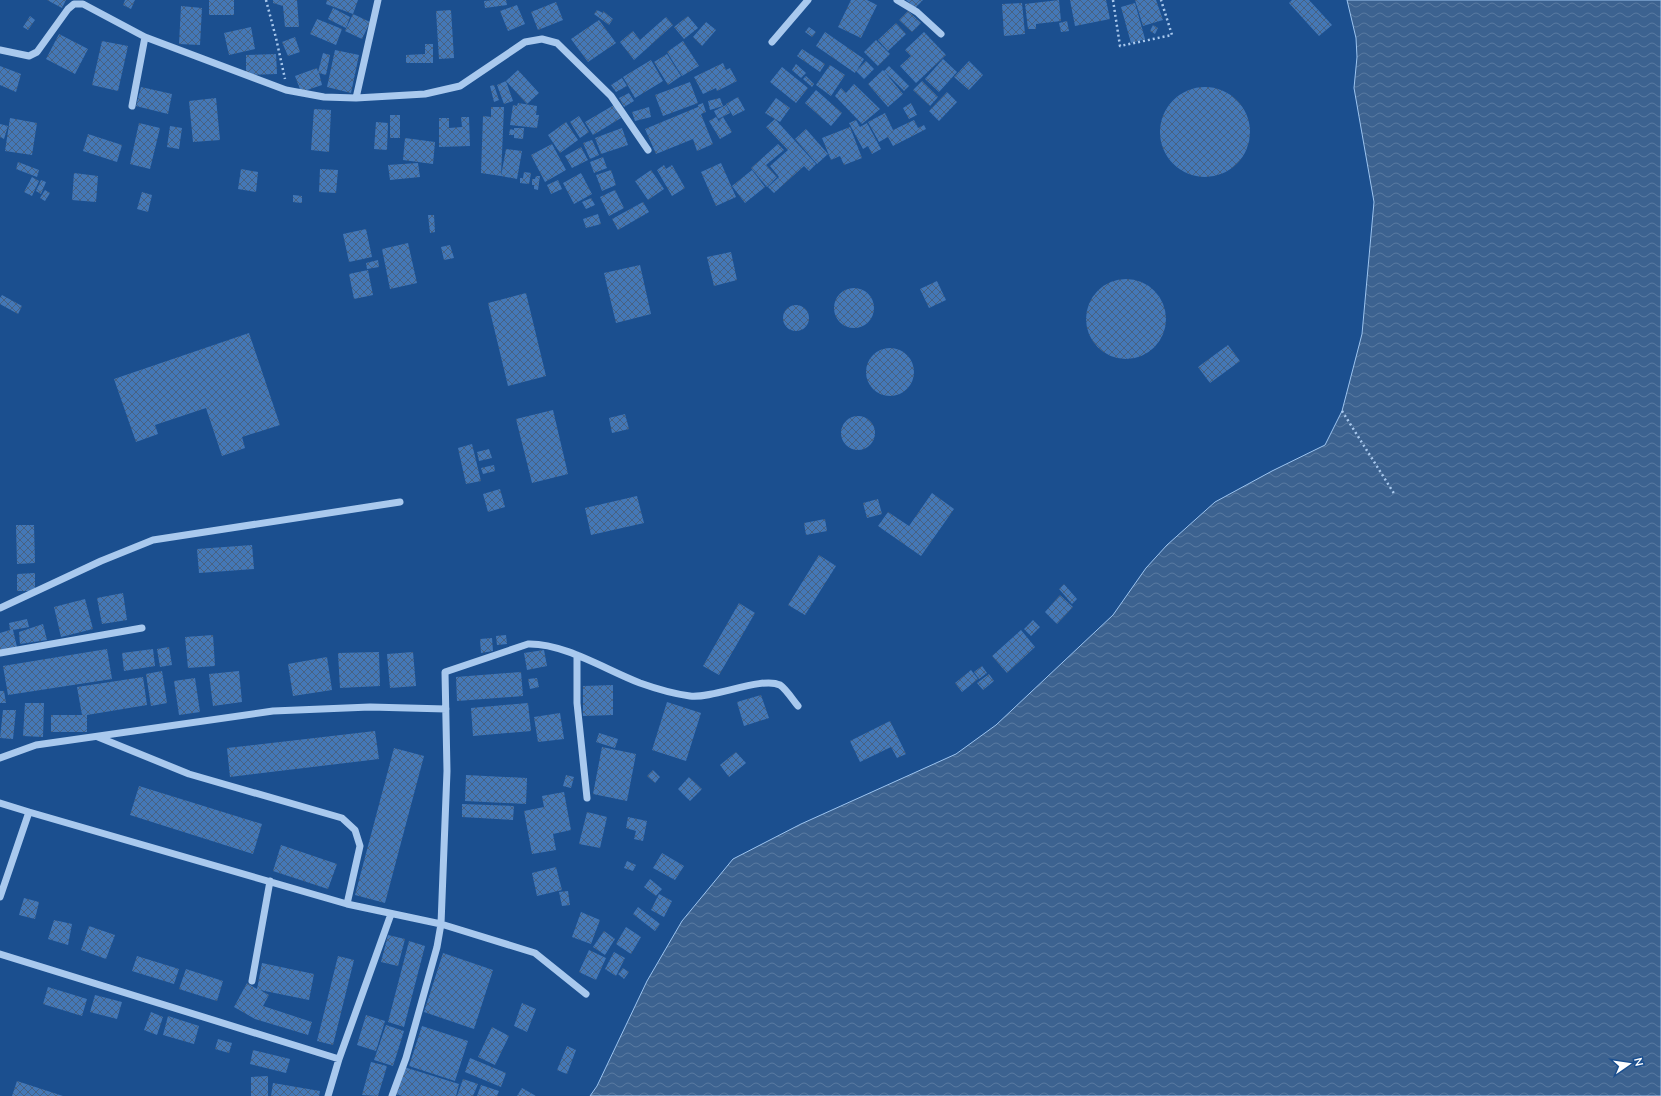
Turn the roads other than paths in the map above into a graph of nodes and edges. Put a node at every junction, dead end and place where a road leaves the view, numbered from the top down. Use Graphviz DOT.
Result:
graph roads {
  1 [pos="378,0"];
  2 [pos="808,0"];
  3 [pos="897,0"];
  4 [pos="84,2"];
  5 [pos="941,34"];
  6 [pos="145,37"];
  7 [pos="772,42"];
  8 [pos="0,50"];
  9 [pos="356,98"];
  10 [pos="132,106"];
  11 [pos="648,150"];
  12 [pos="400,502"];
  13 [pos="0,608"];
  14 [pos="142,628"];
  15 [pos="0,653"];
  16 [pos="577,655"];
  17 [pos="798,706"];
  18 [pos="446,709"];
  19 [pos="98,737"];
  20 [pos="0,758"];
  21 [pos="587,798"];
  22 [pos="0,802"];
  23 [pos="29,812"];
  24 [pos="270,881"];
  25 [pos="0,897"];
  26 [pos="347,904"];
  27 [pos="391,914"];
  28 [pos="441,924"];
  29 [pos="0,954"];
  30 [pos="252,981"];
  31 [pos="586,994"];
  32 [pos="339,1059"];
  33 [pos="328,1096"];
  34 [pos="392,1096"];
  1 -- 9 [label="street"];
  2 -- 7 [label="street"];
  3 -- 5 [label="street"];
  4 -- 6 [label="street"];
  4 -- 8 [label="street"];
  6 -- 9 [label="street"];
  6 -- 10 [label="street"];
  9 -- 11 [label="street"];
  12 -- 13 [label="street"];
  14 -- 15 [label="street"];
  16 -- 17 [label="street"];
  16 -- 18 [label="street"];
  16 -- 21 [label="street"];
  18 -- 19 [label="street"];
  18 -- 28 [label="street"];
  19 -- 20 [label="street"];
  19 -- 26 [label="street"];
  22 -- 23 [label="street"];
  23 -- 24 [label="street"];
  23 -- 25 [label="street"];
  24 -- 26 [label="street"];
  24 -- 30 [label="street"];
  26 -- 27 [label="street"];
  27 -- 28 [label="street"];
  27 -- 32 [label="street"];
  28 -- 31 [label="street"];
  28 -- 34 [label="street"];
  29 -- 32 [label="street"];
  32 -- 33 [label="street"];
}
